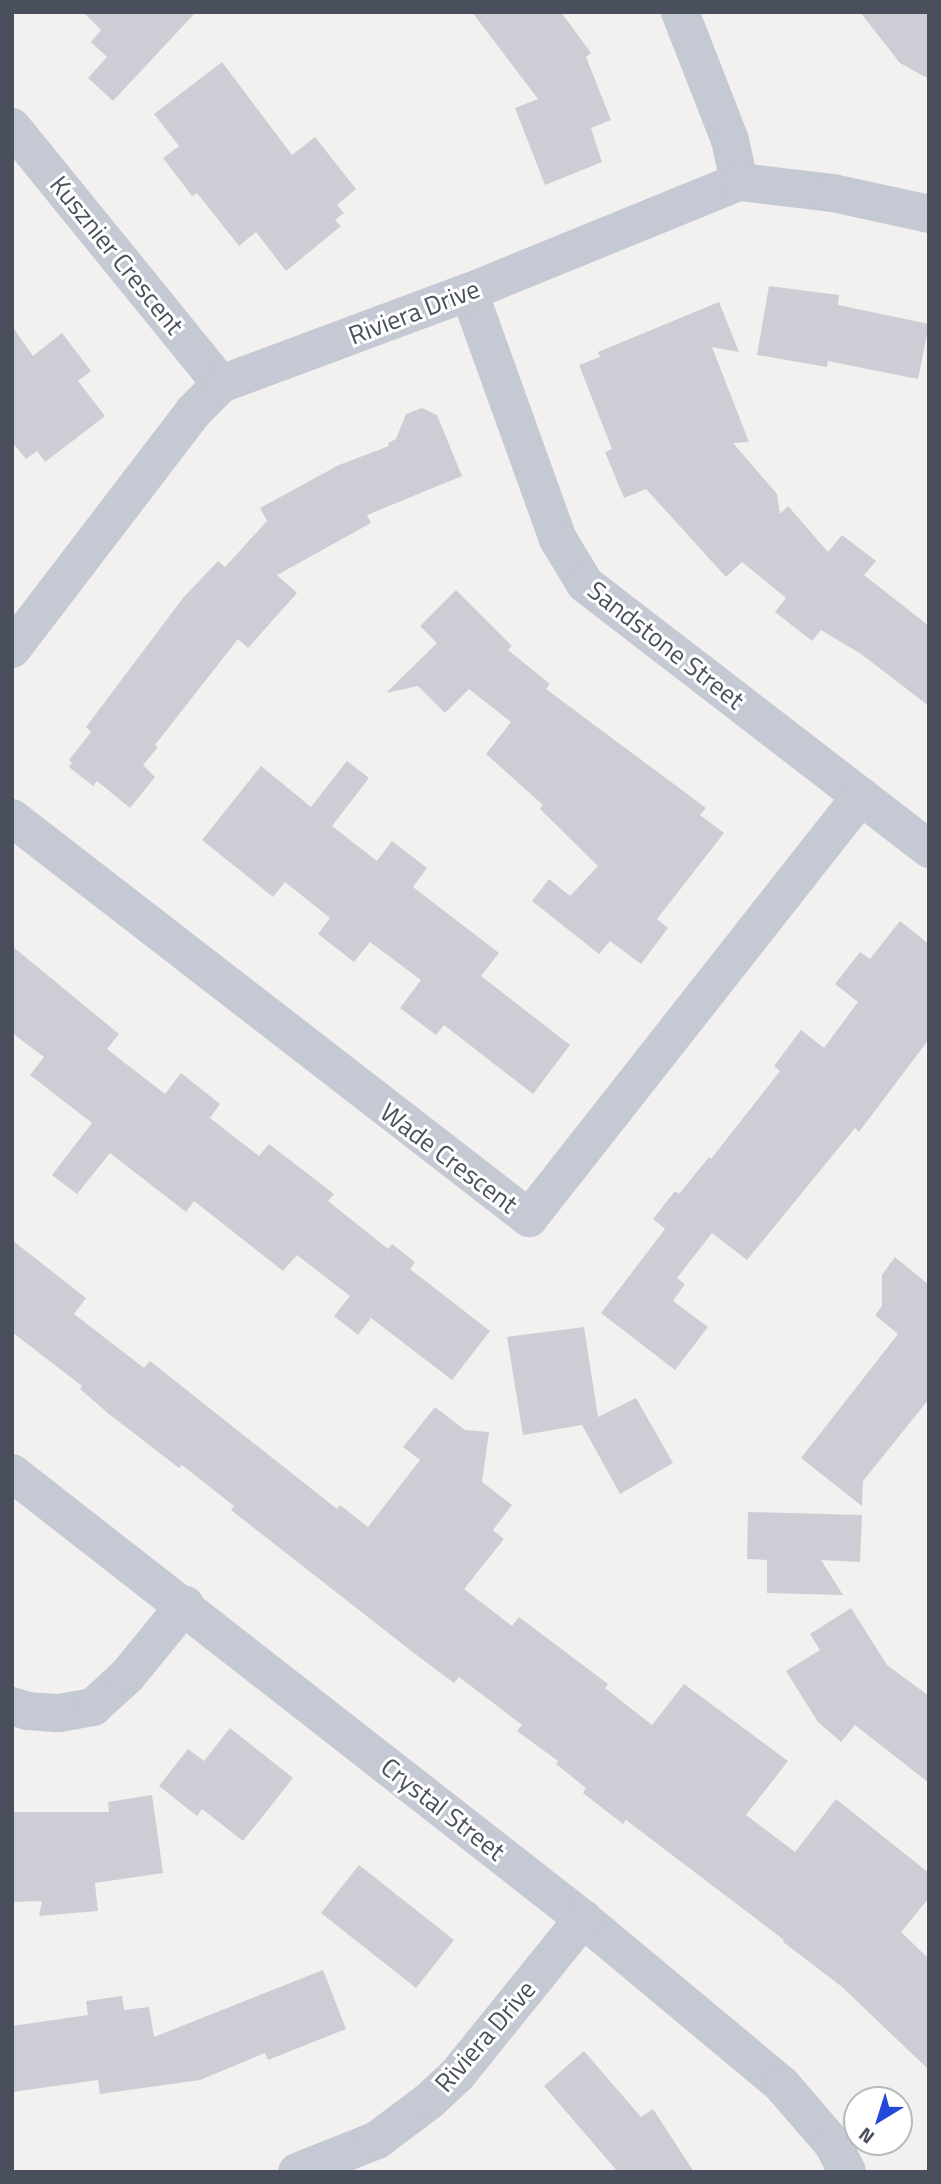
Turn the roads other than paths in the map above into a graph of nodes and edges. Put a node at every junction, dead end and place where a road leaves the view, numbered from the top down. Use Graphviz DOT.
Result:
graph roads {
  1 [pos="680,12"];
  2 [pos="12,127"];
  3 [pos="739,182"];
  4 [pos="929,214"];
  5 [pos="469,292"];
  6 [pos="221,384"];
  7 [pos="12,649"];
  8 [pos="861,796"];
  9 [pos="12,818"];
  10 [pos="929,849"];
  11 [pos="16,1483"];
  12 [pos="185,1605"];
  13 [pos="12,1706"];
  14 [pos="583,1919"];
  15 [pos="297,2172"];
  16 [pos="847,2172"];
  1 -- 3 [label="street"];
  2 -- 6 [label="street, Kusznier Crescent"];
  3 -- 4 [label="street, Riviera Drive"];
  3 -- 5 [label="street, Riviera Drive"];
  5 -- 6 [label="street, Riviera Drive"];
  5 -- 8 [label="street, Sandstone Street"];
  6 -- 7 [label="street, Riviera Drive"];
  8 -- 9 [label="street, Wade Crescent"];
  8 -- 10 [label="street, Sandstone Street"];
  11 -- 12 [label="street, Crystal Street"];
  12 -- 13 [label="street"];
  12 -- 14 [label="street, Crystal Street"];
  14 -- 15 [label="street, Riviera Drive"];
  14 -- 16 [label="street, Crystal Street"];
}
